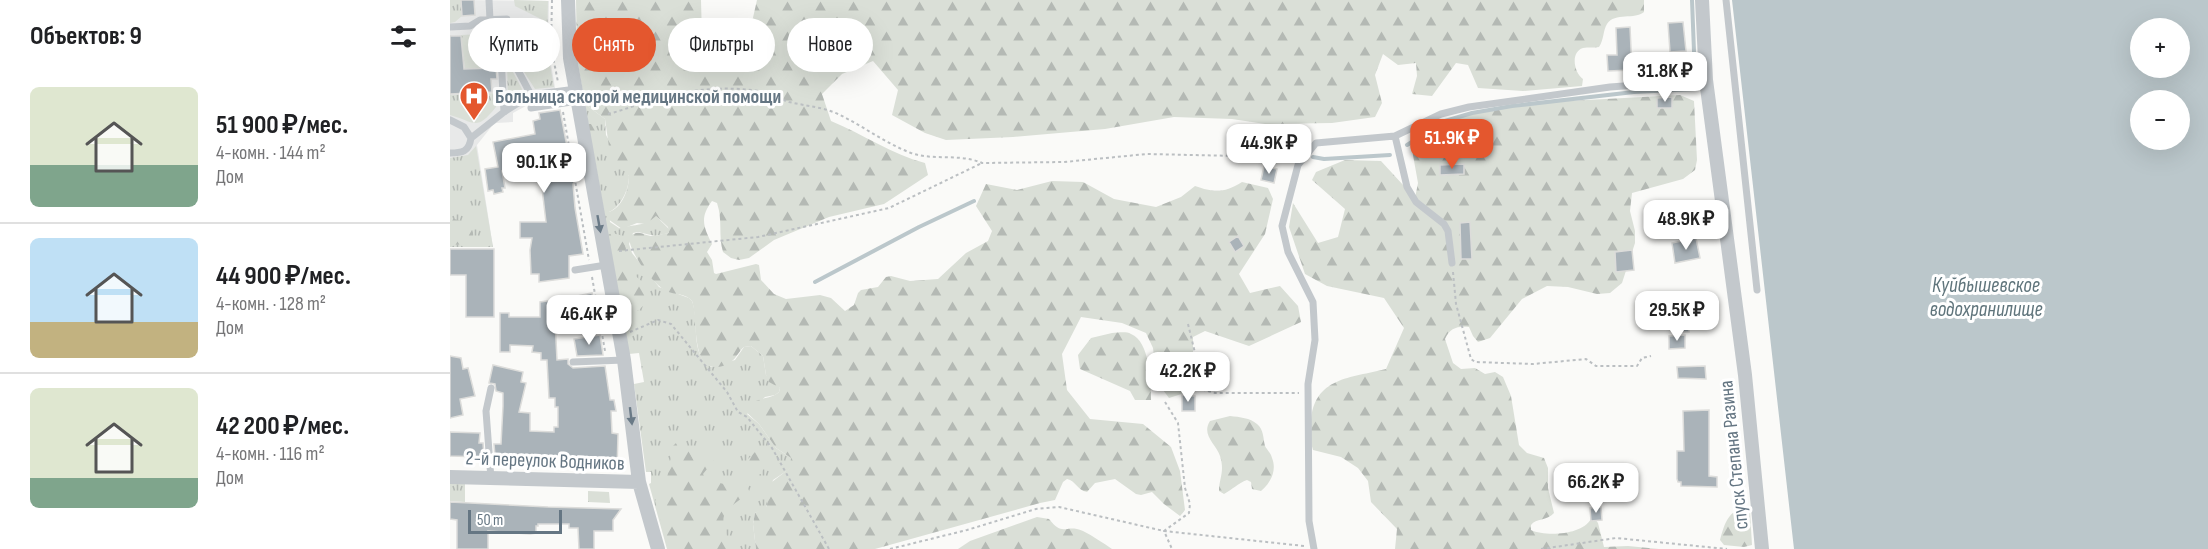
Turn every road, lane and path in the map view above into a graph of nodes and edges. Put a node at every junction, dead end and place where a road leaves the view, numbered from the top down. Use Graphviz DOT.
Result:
graph roads {
  1 [pos="489,0"];
  2 [pos="552,0"];
  3 [pos="568,0"];
  4 [pos="1702,0"];
  5 [pos="1726,0"];
  6 [pos="490,18"];
  7 [pos="468,26"];
  8 [pos="450,27"];
  9 [pos="502,72"];
  10 [pos="519,72"];
  11 [pos="1706,80"];
  12 [pos="559,91"];
  13 [pos="531,95"];
  14 [pos="577,95"];
  15 [pos="561,104"];
  16 [pos="531,108"];
  17 [pos="504,112"];
  18 [pos="608,114"];
  19 [pos="450,120"];
  20 [pos="1395,136"];
  21 [pos="471,138"];
  22 [pos="450,153"];
  23 [pos="982,163"];
  24 [pos="1300,163"];
  25 [pos="605,259"];
  26 [pos="1452,264"];
  27 [pos="590,268"];
  28 [pos="575,270"];
  29 [pos="1756,290"];
  30 [pos="1188,324"];
  31 [pos="620,337"];
  32 [pos="605,351"];
  33 [pos="1651,356"];
  34 [pos="624,360"];
  35 [pos="573,362"];
  36 [pos="491,388"];
  37 [pos="1308,393"];
  38 [pos="1165,402"];
  39 [pos="450,477"];
  40 [pos="491,478"];
  41 [pos="639,482"];
  42 [pos="1164,531"];
  43 [pos="1313,548"];
  44 [pos="658,549"];
  45 [pos="829,549"];
  46 [pos="890,549"];
  47 [pos="1172,549"];
  48 [pos="1541,549"];
  49 [pos="1727,549"];
  50 [pos="1762,549"];
  1 -- 6 [label="lane"];
  2 -- 12 [label="path"];
  3 -- 14 [label="street"];
  4 -- 11 [label="street, спуск Степана Разина"];
  5 -- 29 [label="lane"];
  7 -- 8 [label="lane"];
  9 -- 17 [label="lane"];
  10 -- 13 [label="lane"];
  11 -- 20 [label="lane"];
  11 -- 50 [label="street, спуск Степана Разина"];
  12 -- 13 [label="lane"];
  12 -- 14 [label="lane"];
  13 -- 17 [label="lane"];
  14 -- 15 [label="lane"];
  14 -- 25 [label="street, one-way"];
  15 -- 16 [label="lane"];
  15 -- 27 [label="path"];
  17 -- 21 [label="lane"];
  18 -- 23 [label="path"];
  19 -- 21 [label="lane"];
  20 -- 24 [label="lane"];
  20 -- 26 [label="lane"];
  21 -- 22 [label="lane"];
  23 -- 24 [label="path"];
  23 -- 25 [label="path"];
  24 -- 37 [label="lane"];
  25 -- 27 [label="lane"];
  25 -- 31 [label="street"];
  26 -- 33 [label="path"];
  27 -- 28 [label="lane"];
  27 -- 32 [label="path"];
  30 -- 37 [label="path"];
  31 -- 34 [label="street"];
  31 -- 45 [label="path"];
  34 -- 35 [label="lane"];
  34 -- 41 [label="street, one-way"];
  36 -- 40 [label="lane"];
  37 -- 43 [label="lane"];
  38 -- 42 [label="path"];
  39 -- 40 [label="street, 2-й переулок Водников"];
  40 -- 41 [label="street, 2-й переулок Водников"];
  41 -- 44 [label="street"];
  42 -- 43 [label="path"];
  42 -- 46 [label="path"];
  42 -- 47 [label="path"];
  48 -- 49 [label="path"];
}
